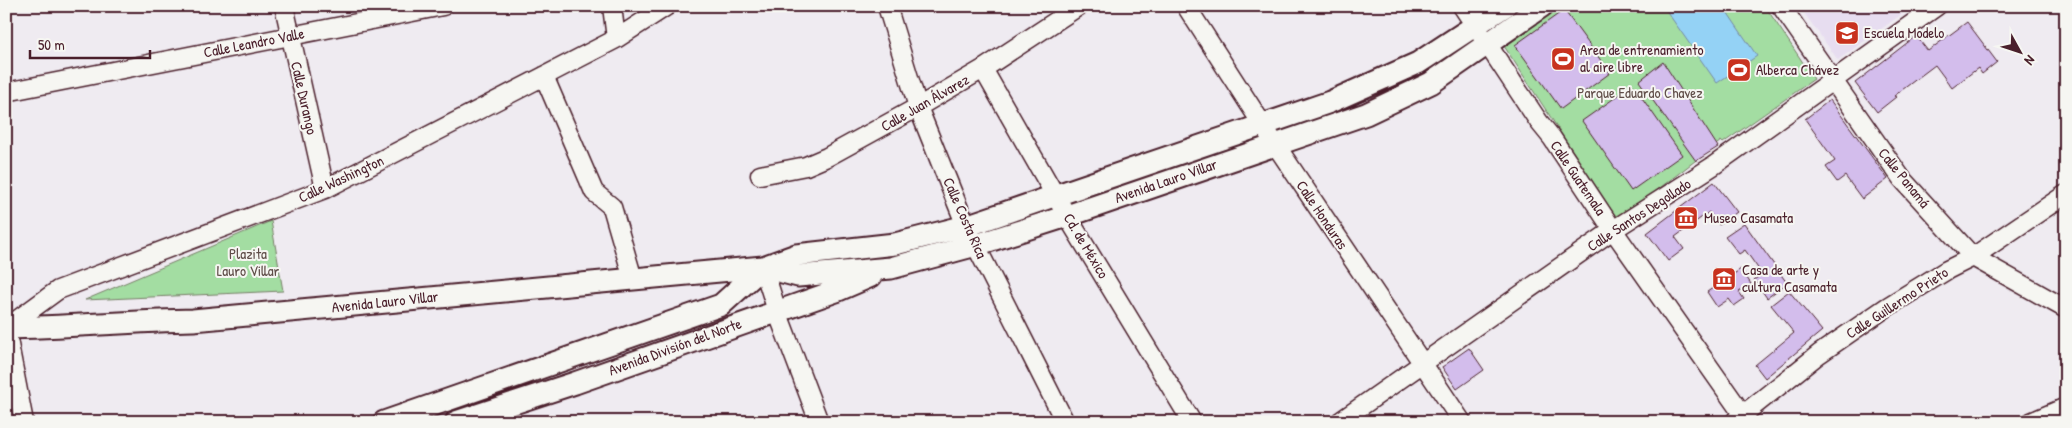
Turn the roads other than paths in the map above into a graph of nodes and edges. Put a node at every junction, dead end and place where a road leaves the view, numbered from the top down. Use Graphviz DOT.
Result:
graph roads {
  1 [pos="284,6"];
  2 [pos="443,6"];
  3 [pos="612,6"];
  4 [pos="667,6"];
  5 [pos="887,6"];
  6 [pos="1079,6"];
  7 [pos="1186,6"];
  8 [pos="1462,6"];
  9 [pos="1505,6"];
  10 [pos="1542,6"];
  11 [pos="1781,6"];
  12 [pos="1937,6"];
  13 [pos="1482,35"];
  14 [pos="290,36"];
  15 [pos="616,39"];
  16 [pos="983,69"];
  17 [pos="544,76"];
  18 [pos="1831,80"];
  19 [pos="6,92"];
  20 [pos="918,108"];
  21 [pos="1263,125"];
  22 [pos="1275,144"];
  23 [pos="760,175"];
  24 [pos="326,189"];
  25 [pos="2066,194"];
  26 [pos="1057,195"];
  27 [pos="1068,216"];
  28 [pos="966,226"];
  29 [pos="1613,230"];
  30 [pos="976,245"];
  31 [pos="1972,257"];
  32 [pos="763,267"];
  33 [pos="892,268"];
  34 [pos="633,279"];
  35 [pos="2066,309"];
  36 [pos="777,311"];
  37 [pos="6,328"];
  38 [pos="567,358"];
  39 [pos="1422,365"];
  40 [pos="575,383"];
  41 [pos="2066,407"];
  42 [pos="1742,419"];
  43 [pos="24,422"];
  44 [pos="384,422"];
  45 [pos="456,422"];
  46 [pos="819,422"];
  47 [pos="1065,422"];
  48 [pos="1192,422"];
  49 [pos="1339,422"];
  50 [pos="1462,422"];
  51 [pos="2031,422"];
  1 -- 14 [label="street, Calle Durango"];
  2 -- 14 [label="street, Calle Leandro Valle"];
  3 -- 15 [label="street"];
  4 -- 15 [label="street, Calle Washington"];
  5 -- 20 [label="street, Calle Costa Rica"];
  6 -- 16 [label="street, Calle Juan Álvarez"];
  7 -- 21 [label="street, Calle Honduras"];
  8 -- 13 [label="street, Calle Guatemala"];
  9 -- 13 [label="main road, Avenida Lauro Villar"];
  10 -- 13 [label="main road, Avenida Lauro Villar"];
  11 -- 18 [label="street, Calle Panamá"];
  12 -- 18 [label="street, Calle Santos Degollado"];
  13 -- 21 [label="main road, Avenida Lauro Villar"];
  13 -- 22 [label="main road, Avenida Lauro Villar"];
  13 -- 29 [label="street, Calle Guatemala"];
  14 -- 19 [label="street, Calle Leandro Valle"];
  14 -- 24 [label="street, Calle Durango"];
  15 -- 17 [label="street, Calle Washington"];
  16 -- 20 [label="street, Calle Juan Álvarez"];
  16 -- 26 [label="street, Cd. de México"];
  17 -- 24 [label="street, Calle Washington"];
  17 -- 34 [label="street"];
  18 -- 29 [label="street, Calle Santos Degollado"];
  18 -- 31 [label="street, Calle Panamá"];
  20 -- 23 [label="street, Calle Juan Álvarez"];
  20 -- 28 [label="street, Calle Costa Rica"];
  21 -- 22 [label="street, Calle Honduras"];
  21 -- 26 [label="main road, Avenida Lauro Villar"];
  22 -- 27 [label="main road, Avenida Lauro Villar"];
  22 -- 39 [label="street, Calle Honduras"];
  24 -- 37 [label="street, Calle Washington"];
  25 -- 31 [label="street, Calle Guillermo Prieto"];
  26 -- 27 [label="street, Cd. de México"];
  26 -- 28 [label="main road, Avenida Lauro Villar"];
  27 -- 30 [label="main road, Avenida Lauro Villar"];
  27 -- 48 [label="street, Cd. de México"];
  28 -- 30 [label="street, Calle Costa Rica"];
  28 -- 32 [label="main road, Avenida Lauro Villar"];
  29 -- 39 [label="street, Calle Santos Degollado"];
  29 -- 42 [label="street, Calle Guatemala"];
  30 -- 33 [label="main road, Avenida Lauro Villar"];
  30 -- 47 [label="street, Calle Costa Rica"];
  31 -- 35 [label="street, Calle Panamá"];
  31 -- 42 [label="street, Calle Guillermo Prieto"];
  32 -- 33 [label="main road, Avenida Lauro Villar"];
  32 -- 34 [label="main road, Avenida Lauro Villar"];
  32 -- 36 [label="street"];
  32 -- 38 [label="main road, Avenida División del Norte"];
  33 -- 36 [label="main road, Avenida División del Norte"];
  34 -- 37 [label="main road, Avenida Lauro Villar"];
  36 -- 40 [label="main road, Avenida División del Norte"];
  36 -- 46 [label="street"];
  37 -- 43 [label="street"];
  38 -- 40 [label="main road"];
  38 -- 44 [label="main road, Avenida División del Norte"];
  39 -- 49 [label="street, Calle Santos Degollado"];
  39 -- 50 [label="street, Calle Honduras"];
  40 -- 45 [label="main road, Avenida División del Norte"];
  41 -- 51 [label="street"];
}
